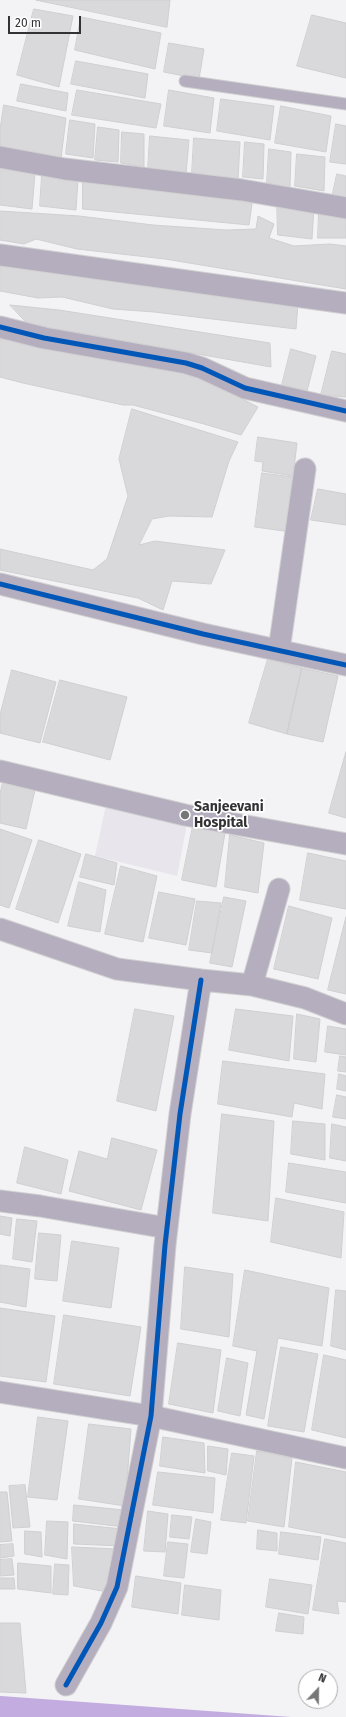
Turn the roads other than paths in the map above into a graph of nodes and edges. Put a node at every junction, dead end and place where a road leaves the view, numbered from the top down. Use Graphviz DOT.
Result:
graph roads {
  1 [pos="185,81"];
  2 [pos="346,104"];
  3 [pos="0,157"];
  4 [pos="346,208"];
  5 [pos="0,255"];
  6 [pos="346,303"];
  7 [pos="0,327"];
  8 [pos="346,411"];
  9 [pos="304,469"];
  10 [pos="0,584"];
  11 [pos="279,650"];
  12 [pos="346,665"];
  13 [pos="0,771"];
  14 [pos="346,844"];
  15 [pos="279,889"];
  16 [pos="0,929"];
  17 [pos="201,980"];
  18 [pos="252,985"];
  19 [pos="346,1014"];
  20 [pos="0,1201"];
  21 [pos="167,1228"];
  22 [pos="0,1392"];
  23 [pos="151,1416"];
  24 [pos="346,1458"];
  25 [pos="66,1685"];
  1 -- 2 [label="lane"];
  3 -- 4 [label="street"];
  5 -- 6 [label="street"];
  7 -- 8 [label="street"];
  9 -- 11 [label="street"];
  10 -- 11 [label="street"];
  11 -- 12 [label="street"];
  13 -- 14 [label="street"];
  15 -- 18 [label="street"];
  16 -- 17 [label="street"];
  17 -- 18 [label="street"];
  17 -- 21 [label="street"];
  18 -- 19 [label="street"];
  20 -- 21 [label="street"];
  21 -- 23 [label="street"];
  22 -- 23 [label="street"];
  23 -- 24 [label="street"];
  23 -- 25 [label="street"];
}
